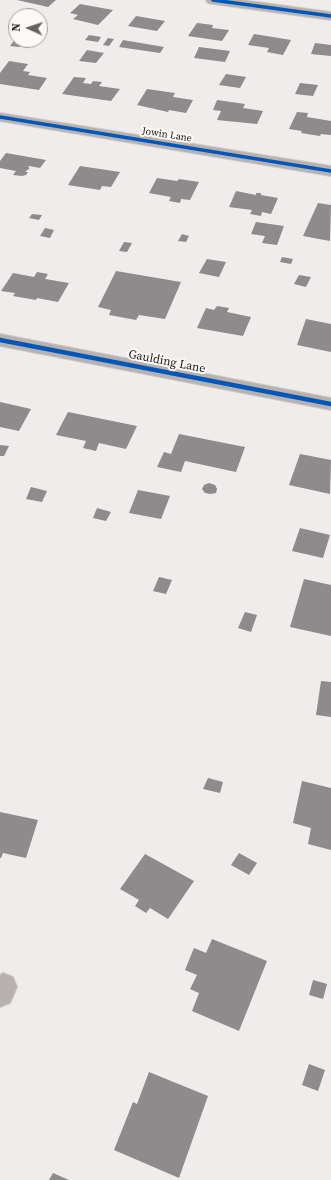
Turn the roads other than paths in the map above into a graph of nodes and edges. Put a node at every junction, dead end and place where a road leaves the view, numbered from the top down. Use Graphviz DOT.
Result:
graph roads {
  1 [pos="213,0"];
  2 [pos="331,16"];
  3 [pos="0,117"];
  4 [pos="331,171"];
  5 [pos="0,340"];
  6 [pos="331,404"];
  1 -- 2 [label="street"];
  3 -- 4 [label="street, Jowin Lane"];
  5 -- 6 [label="street, Gaulding Lane"];
}
